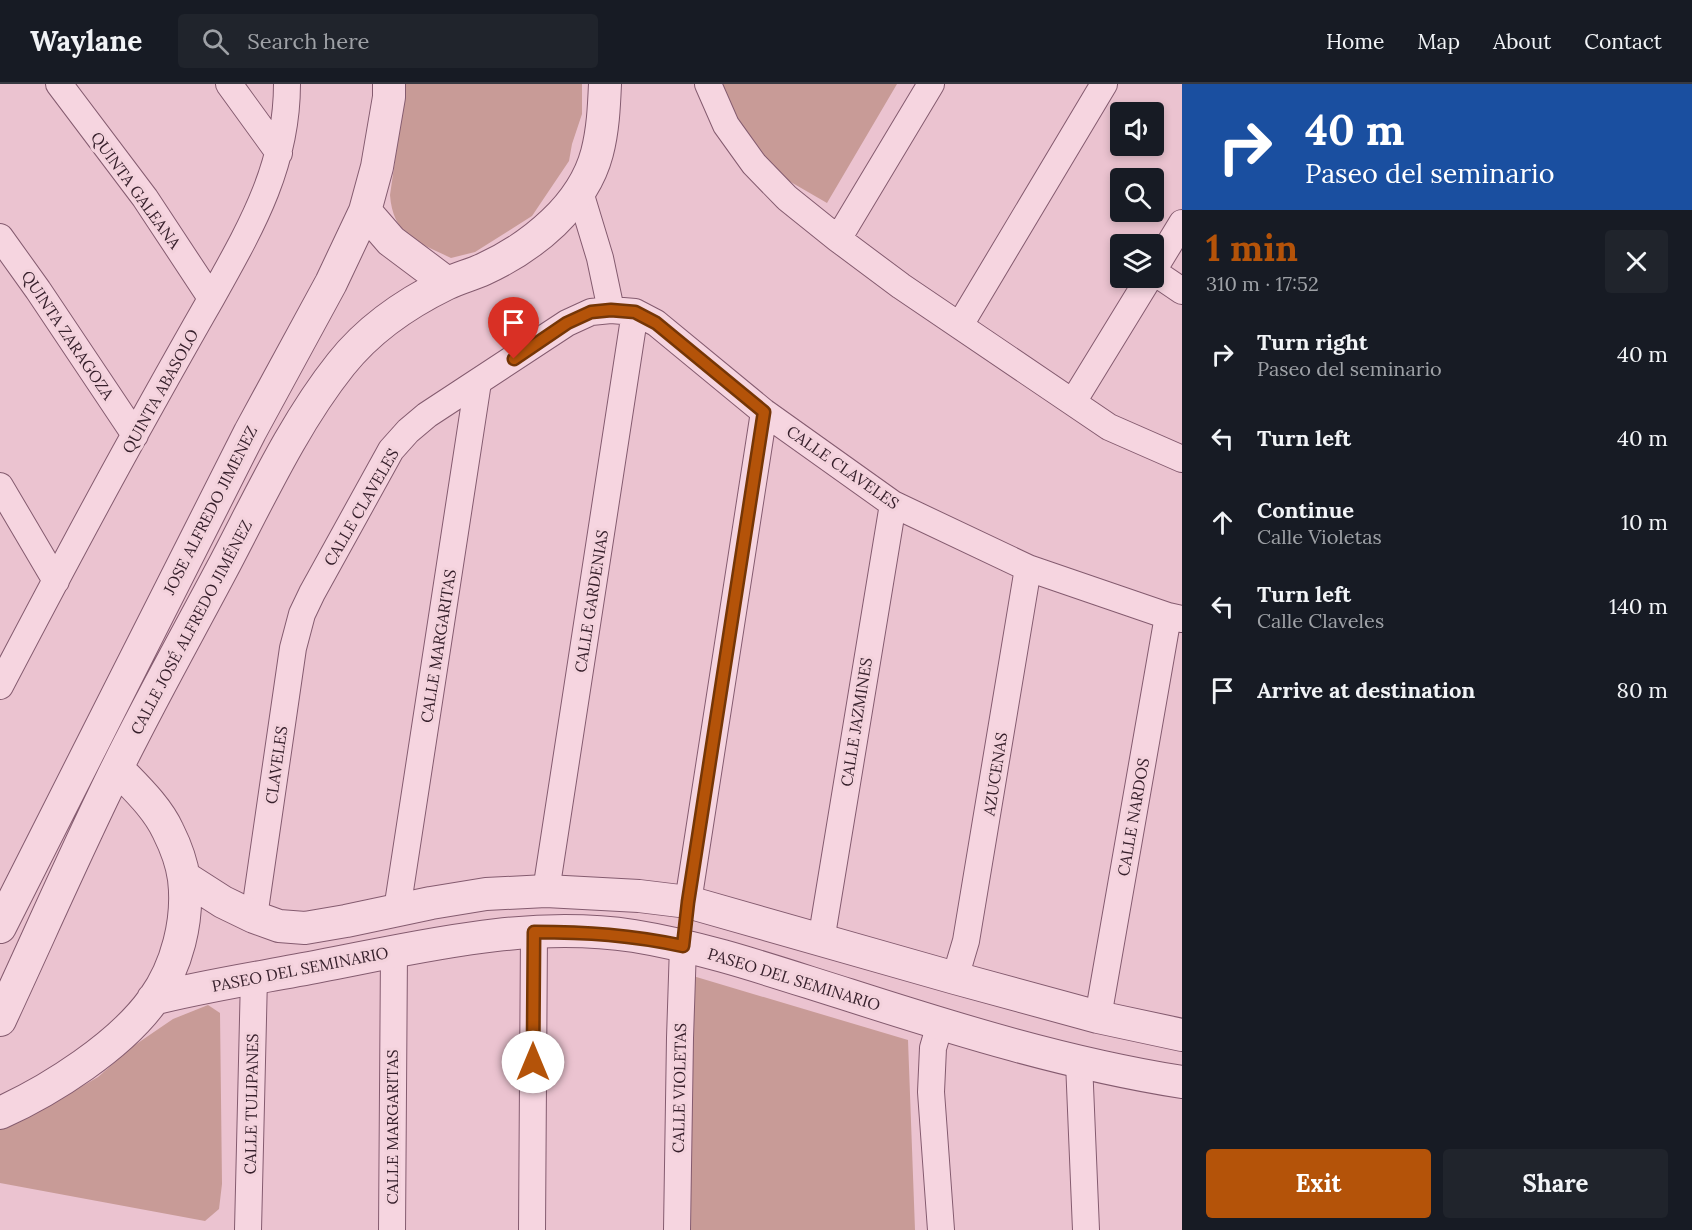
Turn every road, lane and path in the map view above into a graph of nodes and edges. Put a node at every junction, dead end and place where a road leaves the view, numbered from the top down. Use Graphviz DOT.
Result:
graph roads {
  1 [pos="59,84"];
  2 [pos="229,84"];
  3 [pos="287,84"];
  4 [pos="389,84"];
  5 [pos="605,84"];
  6 [pos="708,84"];
  7 [pos="931,84"];
  8 [pos="1104,84"];
  9 [pos="279,153"];
  10 [pos="580,192"];
  11 [pos="365,211"];
  12 [pos="1182,223"];
  13 [pos="0,237"];
  14 [pos="838,239"];
  15 [pos="1164,254"];
  16 [pos="1164,278"];
  17 [pos="447,284"];
  18 [pos="1143,288"];
  19 [pos="1182,291"];
  20 [pos="211,298"];
  21 [pos="623,311"];
  22 [pos="960,325"];
  23 [pos="478,382"];
  24 [pos="1072,402"];
  25 [pos="764,412"];
  26 [pos="250,432"];
  27 [pos="135,435"];
  28 [pos="284,452"];
  29 [pos="1182,459"];
  30 [pos="0,486"];
  31 [pos="893,504"];
  32 [pos="1028,568"];
  33 [pos="56,581"];
  34 [pos="302,614"];
  35 [pos="1175,618"];
  36 [pos="0,686"];
  37 [pos="117,768"];
  38 [pos="184,877"];
  39 [pos="546,891"];
  40 [pos="688,902"];
  41 [pos="398,910"];
  42 [pos="254,917"];
  43 [pos="0,927"];
  44 [pos="534,932"];
  45 [pos="821,941"];
  46 [pos="683,946"];
  47 [pos="394,951"];
  48 [pos="12,962"];
  49 [pos="254,977"];
  50 [pos="955,978"];
  51 [pos="153,999"];
  52 [pos="1098,1017"];
  53 [pos="0,1020"];
  54 [pos="940,1024"];
  55 [pos="1182,1035"];
  56 [pos="1079,1062"];
  57 [pos="1182,1082"];
  58 [pos="0,1113"];
  59 [pos="248,1230"];
  60 [pos="392,1230"];
  61 [pos="532,1230"];
  62 [pos="677,1230"];
  63 [pos="941,1230"];
  64 [pos="1086,1230"];
  1 -- 20 [label="street, QUINTA GALEANA"];
  2 -- 9 [label="street"];
  3 -- 9 [label="street, QUINTA ABASOLO"];
  4 -- 11 [label="street, JOSE ALFREDO JIMENEZ"];
  5 -- 10 [label="street, CALLE JOSÉ ALFREDO JIMÉNEZ"];
  6 -- 14 [label="street"];
  7 -- 14 [label="street"];
  8 -- 22 [label="street"];
  9 -- 20 [label="street, QUINTA ABASOLO"];
  10 -- 17 [label="street, CALLE JOSÉ ALFREDO JIMÉNEZ"];
  10 -- 21 [label="street"];
  11 -- 17 [label="street"];
  11 -- 26 [label="street, JOSE ALFREDO JIMENEZ"];
  12 -- 15 [label="street"];
  13 -- 27 [label="street, QUINTA ZARAGOZA"];
  14 -- 22 [label="street"];
  16 -- 19 [label="street"];
  17 -- 28 [label="street, CALLE JOSÉ ALFREDO JIMÉNEZ"];
  18 -- 24 [label="street"];
  20 -- 27 [label="street, QUINTA ABASOLO"];
  21 -- 23 [label="street, CALLE CLAVELES"];
  21 -- 25 [label="street, CALLE CLAVELES"];
  21 -- 39 [label="street, CALLE GARDENIAS"];
  22 -- 24 [label="street"];
  23 -- 34 [label="street, CALLE CLAVELES"];
  23 -- 41 [label="street, CALLE MARGARITAS"];
  24 -- 29 [label="street"];
  25 -- 31 [label="street, CALLE CLAVELES"];
  25 -- 40 [label="street"];
  26 -- 28 [label="street"];
  26 -- 43 [label="street, JOSE ALFREDO JIMENEZ"];
  27 -- 33 [label="street, QUINTA ABASOLO"];
  28 -- 37 [label="street, CALLE JOSÉ ALFREDO JIMÉNEZ"];
  30 -- 33 [label="street"];
  31 -- 32 [label="street, CALLE CLAVELES"];
  31 -- 45 [label="street, CALLE JAZMINES"];
  32 -- 35 [label="street, CALLE CLAVELES"];
  32 -- 50 [label="street, AZUCENAS"];
  33 -- 36 [label="street, QUINTA ABASOLO"];
  34 -- 42 [label="street, CLAVELES"];
  35 -- 52 [label="street, CALLE NARDOS"];
  37 -- 38 [label="street"];
  37 -- 48 [label="street, CALLE JOSÉ ALFREDO JIMÉNEZ"];
  38 -- 42 [label="street"];
  38 -- 51 [label="street"];
  39 -- 40 [label="street"];
  39 -- 41 [label="street"];
  40 -- 45 [label="street"];
  40 -- 46 [label="street"];
  41 -- 42 [label="street"];
  41 -- 47 [label="street"];
  44 -- 46 [label="street, PASEO DEL SEMINARIO"];
  44 -- 47 [label="street, PASEO DEL SEMINARIO"];
  44 -- 61 [label="street"];
  45 -- 50 [label="street"];
  46 -- 54 [label="street, PASEO DEL SEMINARIO"];
  46 -- 62 [label="street, CALLE VIOLETAS"];
  47 -- 49 [label="street, PASEO DEL SEMINARIO"];
  47 -- 60 [label="street, CALLE MARGARITAS"];
  48 -- 53 [label="street, CALLE JOSÉ ALFREDO JIMÉNEZ"];
  49 -- 51 [label="street, PASEO DEL SEMINARIO"];
  49 -- 59 [label="street, CALLE TULIPANES"];
  50 -- 52 [label="street"];
  50 -- 54 [label="street"];
  51 -- 58 [label="street"];
  52 -- 55 [label="street"];
  54 -- 56 [label="street, PASEO DEL SEMINARIO"];
  54 -- 63 [label="street"];
  56 -- 57 [label="street, PASEO DEL SEMINARIO"];
  56 -- 64 [label="street"];
}
